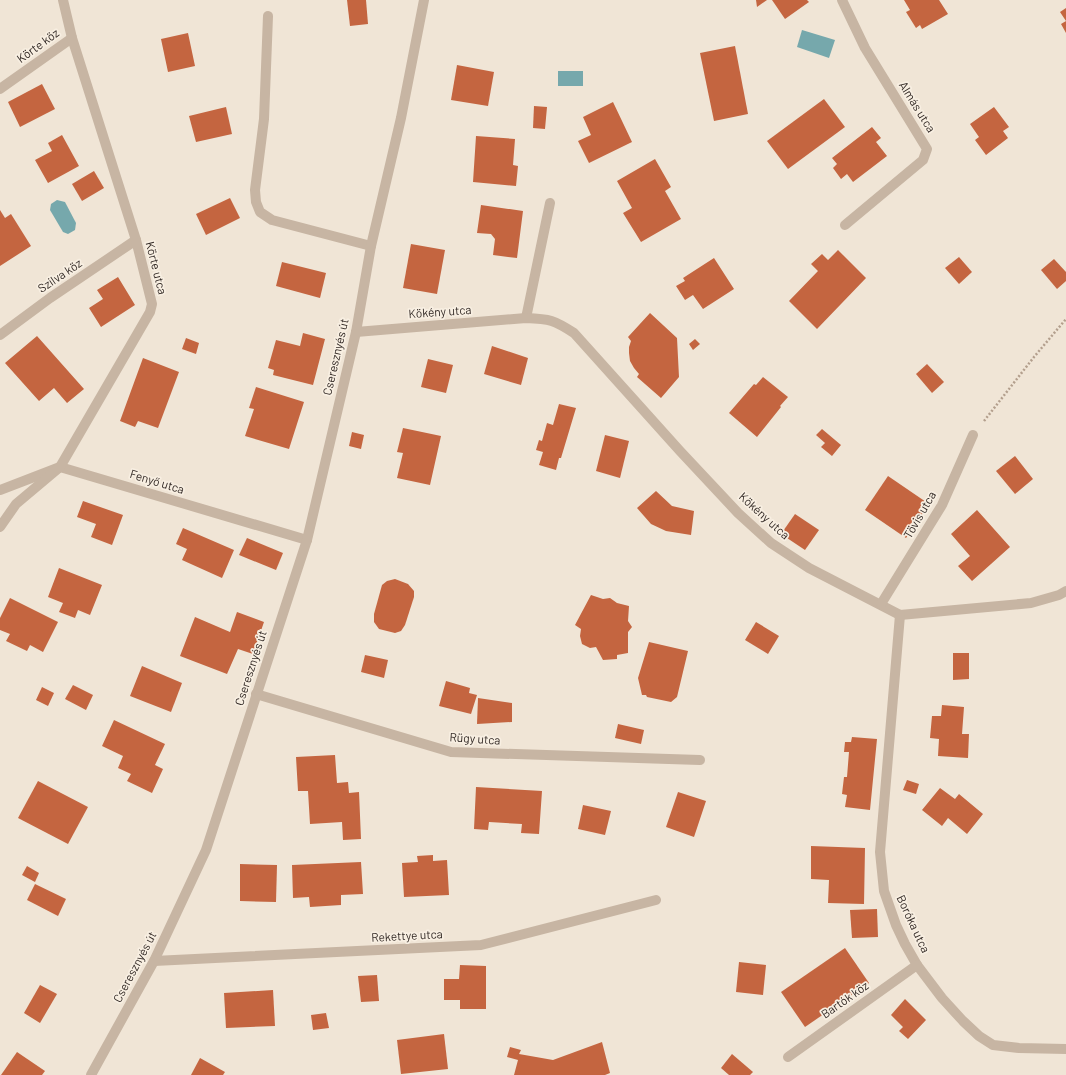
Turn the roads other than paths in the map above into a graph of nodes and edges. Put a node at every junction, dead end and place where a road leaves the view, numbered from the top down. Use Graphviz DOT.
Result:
graph roads {
  1 [pos="62,0"];
  2 [pos="424,0"];
  3 [pos="842,0"];
  4 [pos="268,16"];
  5 [pos="72,38"];
  6 [pos="0,90"];
  7 [pos="550,203"];
  8 [pos="845,225"];
  9 [pos="136,240"];
  10 [pos="371,246"];
  11 [pos="526,318"];
  12 [pos="356,332"];
  13 [pos="0,335"];
  14 [pos="973,435"];
  15 [pos="60,466"];
  16 [pos="0,490"];
  17 [pos="0,527"];
  18 [pos="307,540"];
  19 [pos="1066,591"];
  20 [pos="881,604"];
  21 [pos="900,615"];
  22 [pos="256,694"];
  23 [pos="700,760"];
  24 [pos="656,900"];
  25 [pos="154,962"];
  26 [pos="917,965"];
  27 [pos="1066,1049"];
  28 [pos="788,1057"];
  29 [pos="91,1075"];
  1 -- 5 [label="street, Körte utca"];
  2 -- 10 [label="street, Cseresznyés út"];
  3 -- 8 [label="street, Almás utca"];
  4 -- 10 [label="street"];
  5 -- 6 [label="street, Körte köz"];
  5 -- 9 [label="street, Körte utca"];
  7 -- 11 [label="street"];
  9 -- 13 [label="street, Szilva köz"];
  9 -- 15 [label="street, Körte utca"];
  10 -- 12 [label="street, Cseresznyés út"];
  11 -- 12 [label="street, Kökény utca"];
  11 -- 20 [label="street, Kökény utca"];
  12 -- 18 [label="street, Cseresznyés út"];
  14 -- 20 [label="street, Tövis utca"];
  15 -- 16 [label="street"];
  15 -- 17 [label="street, Körte utca"];
  15 -- 18 [label="street, Fenyő utca"];
  18 -- 22 [label="street, Cseresznyés út"];
  19 -- 21 [label="street"];
  20 -- 21 [label="street, Kökény utca"];
  21 -- 26 [label="street, Boróka utca"];
  22 -- 23 [label="street, Rügy utca"];
  22 -- 25 [label="street, Cseresznyés út"];
  24 -- 25 [label="street, Rekettye utca"];
  25 -- 29 [label="street, Cseresznyés út"];
  26 -- 27 [label="street, Boróka utca"];
  26 -- 28 [label="street, Bartók köz"];
}
